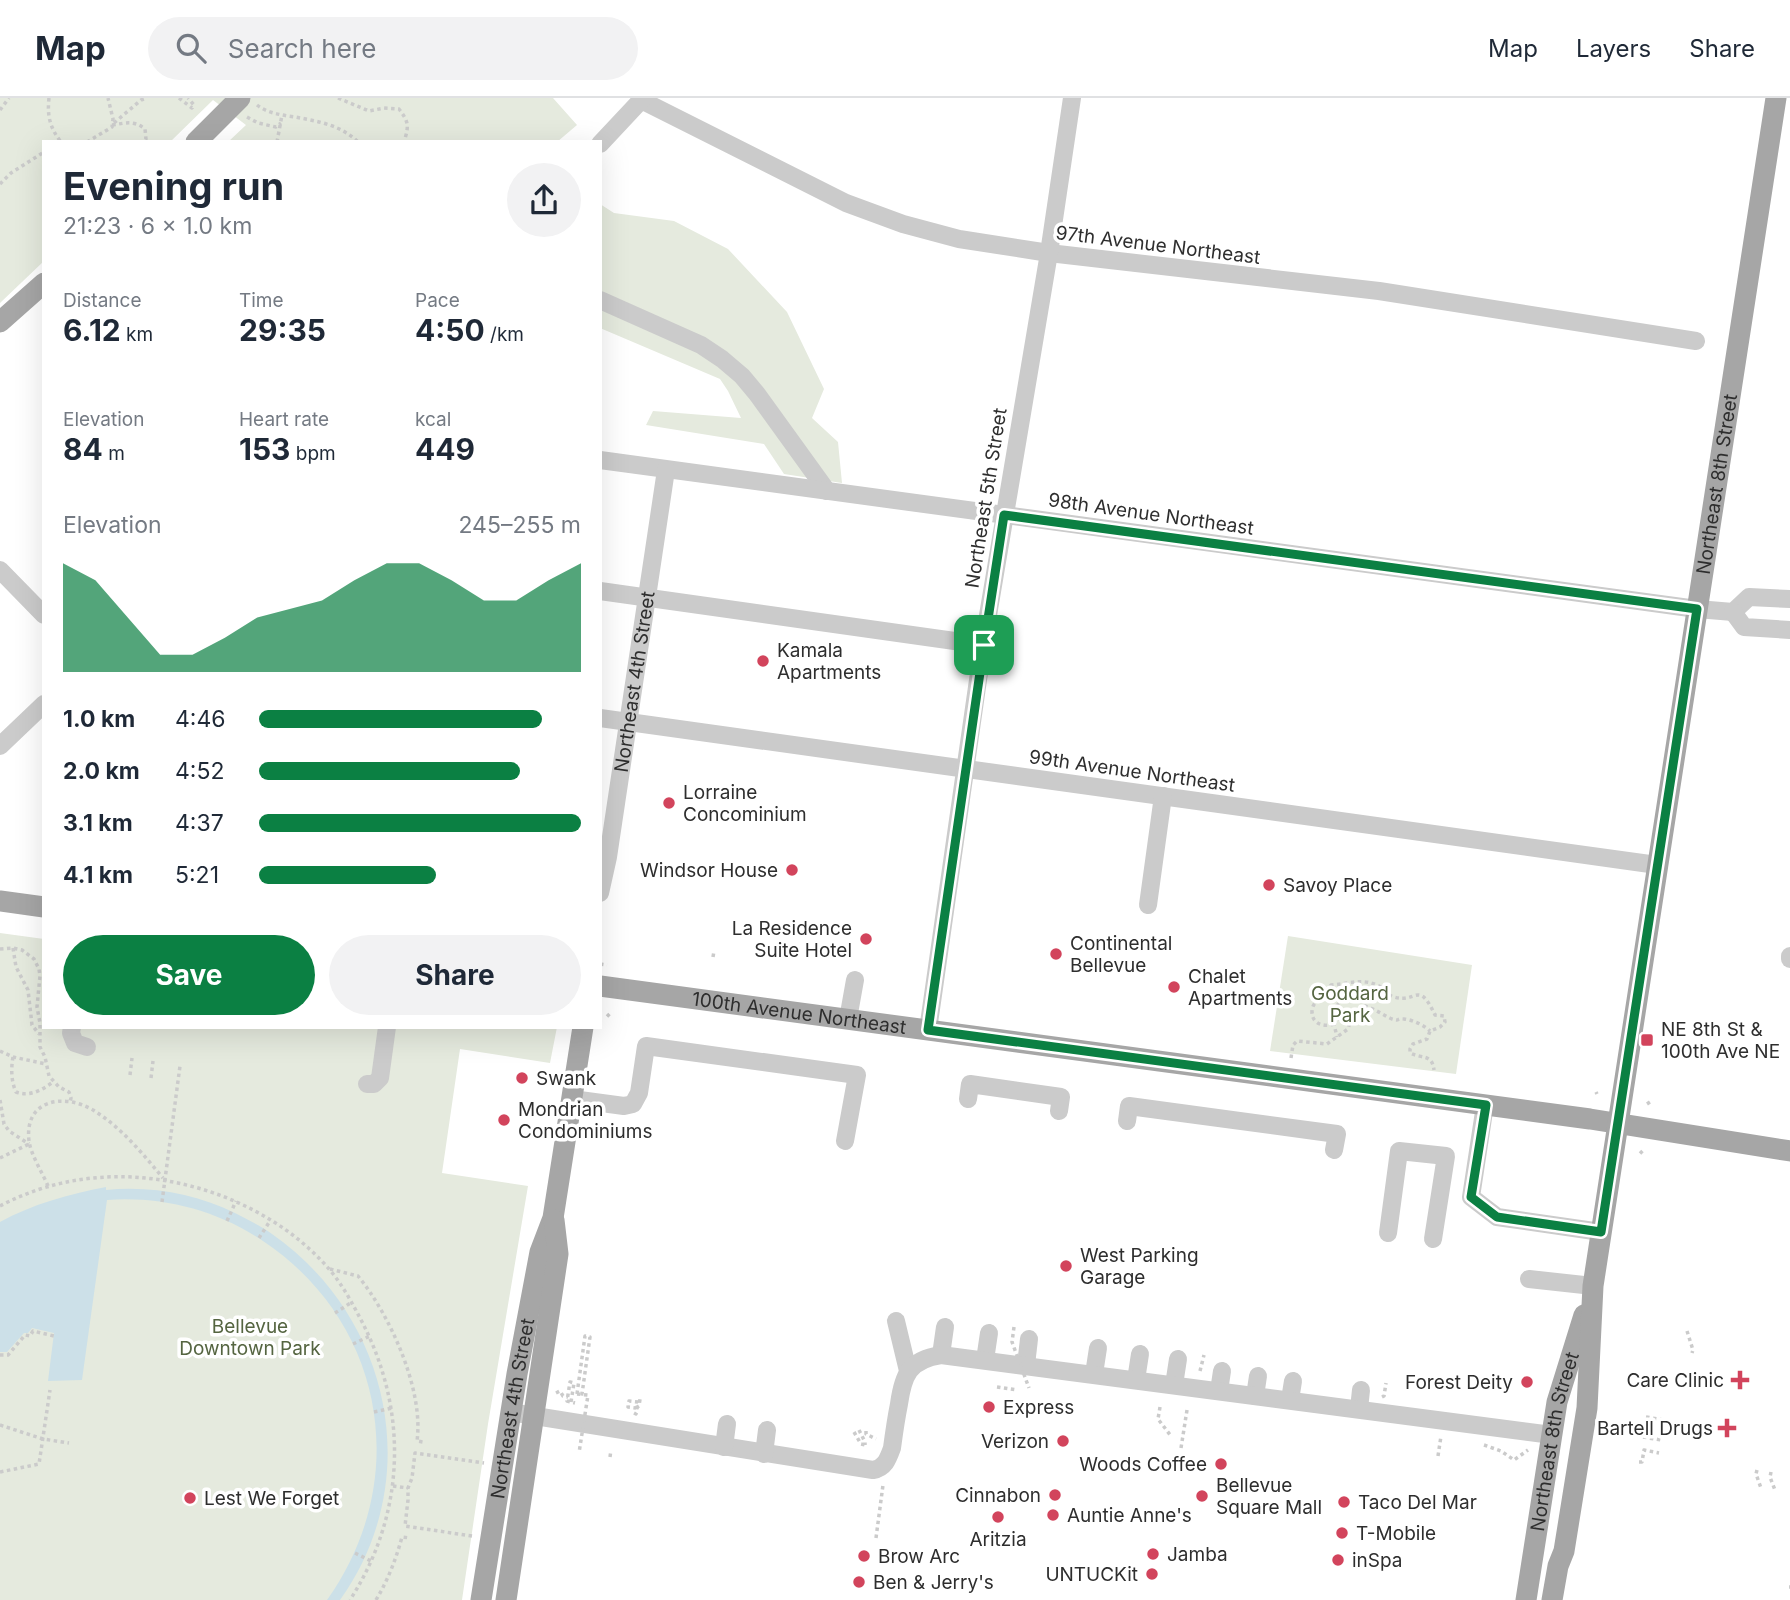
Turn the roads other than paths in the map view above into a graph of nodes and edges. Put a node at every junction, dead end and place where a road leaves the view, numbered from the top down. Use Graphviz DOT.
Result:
graph roads {
  1 [pos="1072,98"];
  2 [pos="1776,98"];
  3 [pos="642,99"];
  4 [pos="247,101"];
  5 [pos="198,140"];
  6 [pos="602,142"];
  7 [pos="1049,253"];
  8 [pos="42,285"];
  9 [pos="602,301"];
  10 [pos="0,322"];
  11 [pos="1696,341"];
  12 [pos="602,460"];
  13 [pos="666,470"];
  14 [pos="827,491"];
  15 [pos="1004,515"];
  16 [pos="0,570"];
  17 [pos="602,591"];
  18 [pos="646,597"];
  19 [pos="1790,599"];
  20 [pos="1697,609"];
  21 [pos="1733,612"];
  22 [pos="42,613"];
  23 [pos="1790,630"];
  24 [pos="984,645"];
  25 [pos="42,706"];
  26 [pos="602,718"];
  27 [pos="627,722"];
  28 [pos="0,746"];
  29 [pos="966,769"];
  30 [pos="1163,796"];
  31 [pos="604,856"];
  32 [pos="1657,865"];
  33 [pos="602,874"];
  34 [pos="0,901"];
  35 [pos="1148,905"];
  36 [pos="42,907"];
  37 [pos="855,980"];
  38 [pos="602,986"];
  39 [pos="848,1019"];
  40 [pos="72,1029"];
  41 [pos="583,1029"];
  42 [pos="382,1030"];
  43 [pos="928,1030"];
  44 [pos="87,1047"];
  45 [pos="367,1084"];
  46 [pos="572,1099"];
  47 [pos="968,1099"];
  48 [pos="1486,1105"];
  49 [pos="1059,1111"];
  50 [pos="1127,1121"];
  51 [pos="1618,1123"];
  52 [pos="845,1141"];
  53 [pos="1334,1150"];
  54 [pos="1790,1150"];
  55 [pos="553,1218"];
  56 [pos="1601,1232"];
  57 [pos="1388,1233"];
  58 [pos="1433,1239"];
  59 [pos="1529,1279"];
  60 [pos="1593,1286"];
  61 [pos="896,1321"];
  62 [pos="945,1327"];
  63 [pos="989,1334"];
  64 [pos="1029,1339"];
  65 [pos="1098,1348"];
  66 [pos="1140,1354"];
  67 [pos="941,1355"];
  68 [pos="1178,1359"];
  69 [pos="985,1360"];
  70 [pos="1026,1366"];
  71 [pos="908,1371"];
  72 [pos="1222,1371"];
  73 [pos="1094,1374"];
  74 [pos="1258,1376"];
  75 [pos="1136,1380"];
  76 [pos="1293,1381"];
  77 [pos="1174,1385"];
  78 [pos="1219,1391"];
  79 [pos="1361,1391"];
  80 [pos="1255,1396"];
  81 [pos="1290,1400"];
  82 [pos="1359,1409"];
  83 [pos="510,1412"];
  84 [pos="534,1416"];
  85 [pos="727,1424"];
  86 [pos="767,1430"];
  87 [pos="1552,1435"];
  88 [pos="724,1447"];
  89 [pos="764,1454"];
  90 [pos="1558,1566"];
  91 [pos="481,1600"];
  92 [pos="506,1600"];
  93 [pos="1526,1600"];
  94 [pos="1552,1600"];
  1 -- 7 [label="street, Northeast 5th Street"];
  2 -- 20 [label="main road, Northeast 8th Street"];
  3 -- 6 [label="street"];
  3 -- 7 [label="street, 97th Avenue Northeast"];
  4 -- 5 [label="main road, bridge"];
  7 -- 11 [label="street, 97th Avenue Northeast"];
  7 -- 15 [label="street, Northeast 5th Street"];
  8 -- 10 [label="main road"];
  9 -- 14 [label="street"];
  12 -- 13 [label="street, 98th Avenue Northeast"];
  13 -- 14 [label="street, 98th Avenue Northeast"];
  13 -- 18 [label="street, Northeast 4th Street"];
  14 -- 15 [label="street, 98th Avenue Northeast"];
  15 -- 20 [label="street, 98th Avenue Northeast"];
  15 -- 24 [label="street, Northeast 5th Street"];
  16 -- 22 [label="street"];
  17 -- 18 [label="street"];
  18 -- 24 [label="street"];
  18 -- 27 [label="street, Northeast 4th Street"];
  19 -- 21 [label="street"];
  20 -- 21 [label="street, 98th Avenue Northeast"];
  20 -- 32 [label="main road, Northeast 8th Street"];
  21 -- 23 [label="street"];
  24 -- 29 [label="street, Northeast 5th Street"];
  25 -- 28 [label="street"];
  26 -- 27 [label="street, 99th Avenue Northeast"];
  27 -- 29 [label="street, 99th Avenue Northeast"];
  27 -- 31 [label="street, Northeast 4th Street"];
  29 -- 30 [label="street, 99th Avenue Northeast"];
  29 -- 43 [label="street, Northeast 5th Street"];
  30 -- 32 [label="street, 99th Avenue Northeast"];
  30 -- 35 [label="street"];
  31 -- 33 [label="street, Northeast 4th Street"];
  32 -- 51 [label="main road, Northeast 8th Street"];
  34 -- 36 [label="main road"];
  37 -- 39 [label="street"];
  38 -- 39 [label="main road, 100th Avenue Northeast"];
  39 -- 43 [label="main road, 100th Avenue Northeast"];
  40 -- 44 [label="street"];
  41 -- 46 [label="main road, Northeast 4th Street"];
  42 -- 45 [label="street"];
  43 -- 48 [label="main road, 100th Avenue Northeast"];
  46 -- 52 [label="street"];
  46 -- 55 [label="main road, Northeast 4th Street"];
  47 -- 49 [label="street"];
  48 -- 51 [label="main road, 100th Avenue Northeast"];
  48 -- 56 [label="street"];
  50 -- 53 [label="street"];
  51 -- 54 [label="main road, 100th Avenue Northeast"];
  51 -- 56 [label="main road, Northeast 8th Street"];
  55 -- 83 [label="main road, Northeast 4th Street"];
  55 -- 84 [label="main road, Northeast 4th Street"];
  56 -- 60 [label="main road, Northeast 8th Street"];
  57 -- 58 [label="street"];
  59 -- 60 [label="street"];
  60 -- 87 [label="main road, Northeast 8th Street"];
  60 -- 90 [label="main road, Northeast 8th Street"];
  61 -- 71 [label="street"];
  62 -- 67 [label="street"];
  63 -- 69 [label="street"];
  64 -- 70 [label="street"];
  65 -- 73 [label="street"];
  66 -- 75 [label="street"];
  67 -- 69 [label="street"];
  67 -- 71 [label="street"];
  68 -- 77 [label="street"];
  69 -- 70 [label="street"];
  70 -- 73 [label="street"];
  71 -- 89 [label="street"];
  72 -- 78 [label="street"];
  73 -- 75 [label="street"];
  74 -- 80 [label="street"];
  75 -- 77 [label="street"];
  76 -- 81 [label="street"];
  77 -- 78 [label="street"];
  78 -- 80 [label="street"];
  79 -- 82 [label="street"];
  80 -- 81 [label="street"];
  81 -- 82 [label="street"];
  82 -- 87 [label="street"];
  83 -- 84 [label="street"];
  83 -- 91 [label="main road, Northeast 4th Street"];
  84 -- 88 [label="street"];
  84 -- 92 [label="main road, Northeast 4th Street"];
  85 -- 88 [label="street"];
  86 -- 89 [label="street"];
  87 -- 90 [label="main road"];
  87 -- 93 [label="main road, Northeast 8th Street"];
  88 -- 89 [label="street"];
  90 -- 94 [label="main road, Northeast 8th Street"];
}
